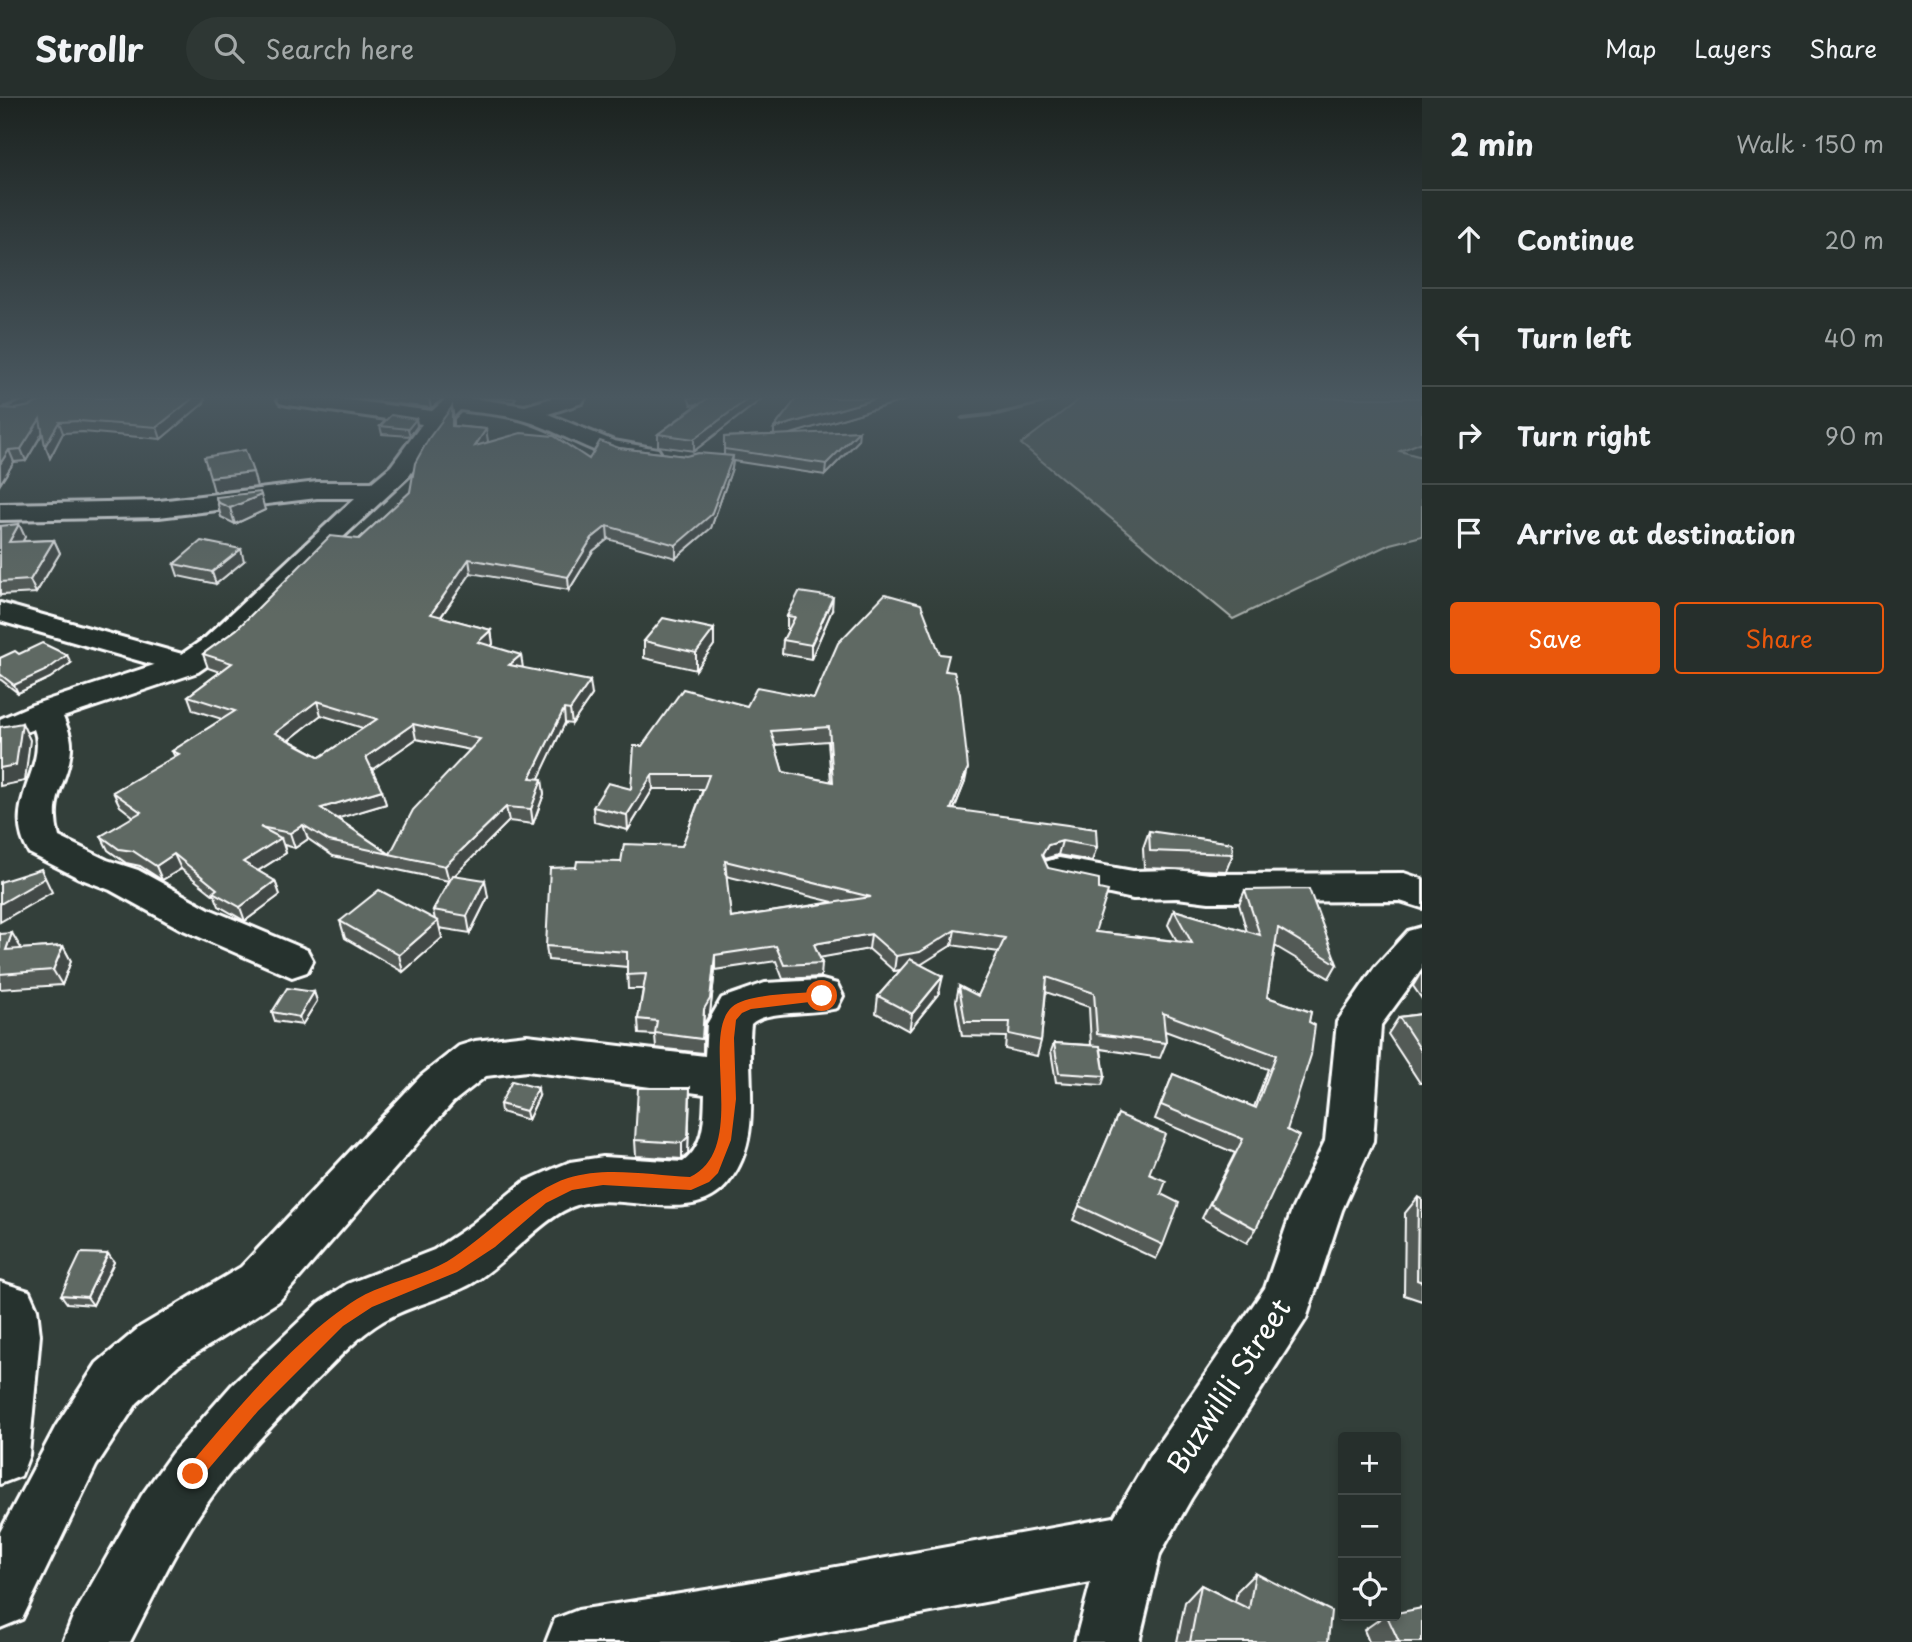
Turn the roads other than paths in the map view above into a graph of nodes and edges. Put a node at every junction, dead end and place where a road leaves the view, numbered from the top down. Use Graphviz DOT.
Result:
graph roads {
  1 [pos="398,470"];
  2 [pos="380,490"];
  3 [pos="0,512"];
  4 [pos="0,612"];
  5 [pos="187,665"];
  6 [pos="44,712"];
  7 [pos="0,731"];
  8 [pos="1059,871"];
  9 [pos="1422,894"];
  10 [pos="1422,942"];
  11 [pos="292,961"];
  12 [pos="822,996"];
  13 [pos="729,1078"];
  14 [pos="0,1307"];
  15 [pos="0,1455"];
  16 [pos="1132,1544"];
  17 [pos="0,1597"];
  18 [pos="95,1642"];
  19 [pos="578,1642"];
  20 [pos="1107,1642"];
  1 -- 2 [label="street"];
  2 -- 3 [label="street"];
  2 -- 5 [label="street"];
  4 -- 5 [label="street"];
  5 -- 6 [label="street"];
  6 -- 7 [label="street"];
  6 -- 11 [label="street"];
  8 -- 9 [label="street"];
  10 -- 16 [label="street, Buzwilili Street"];
  12 -- 13 [label="street"];
  13 -- 17 [label="street"];
  13 -- 18 [label="street"];
  14 -- 15 [label="street"];
  16 -- 19 [label="street"];
  16 -- 20 [label="street, Buzwilili Street"];
}
